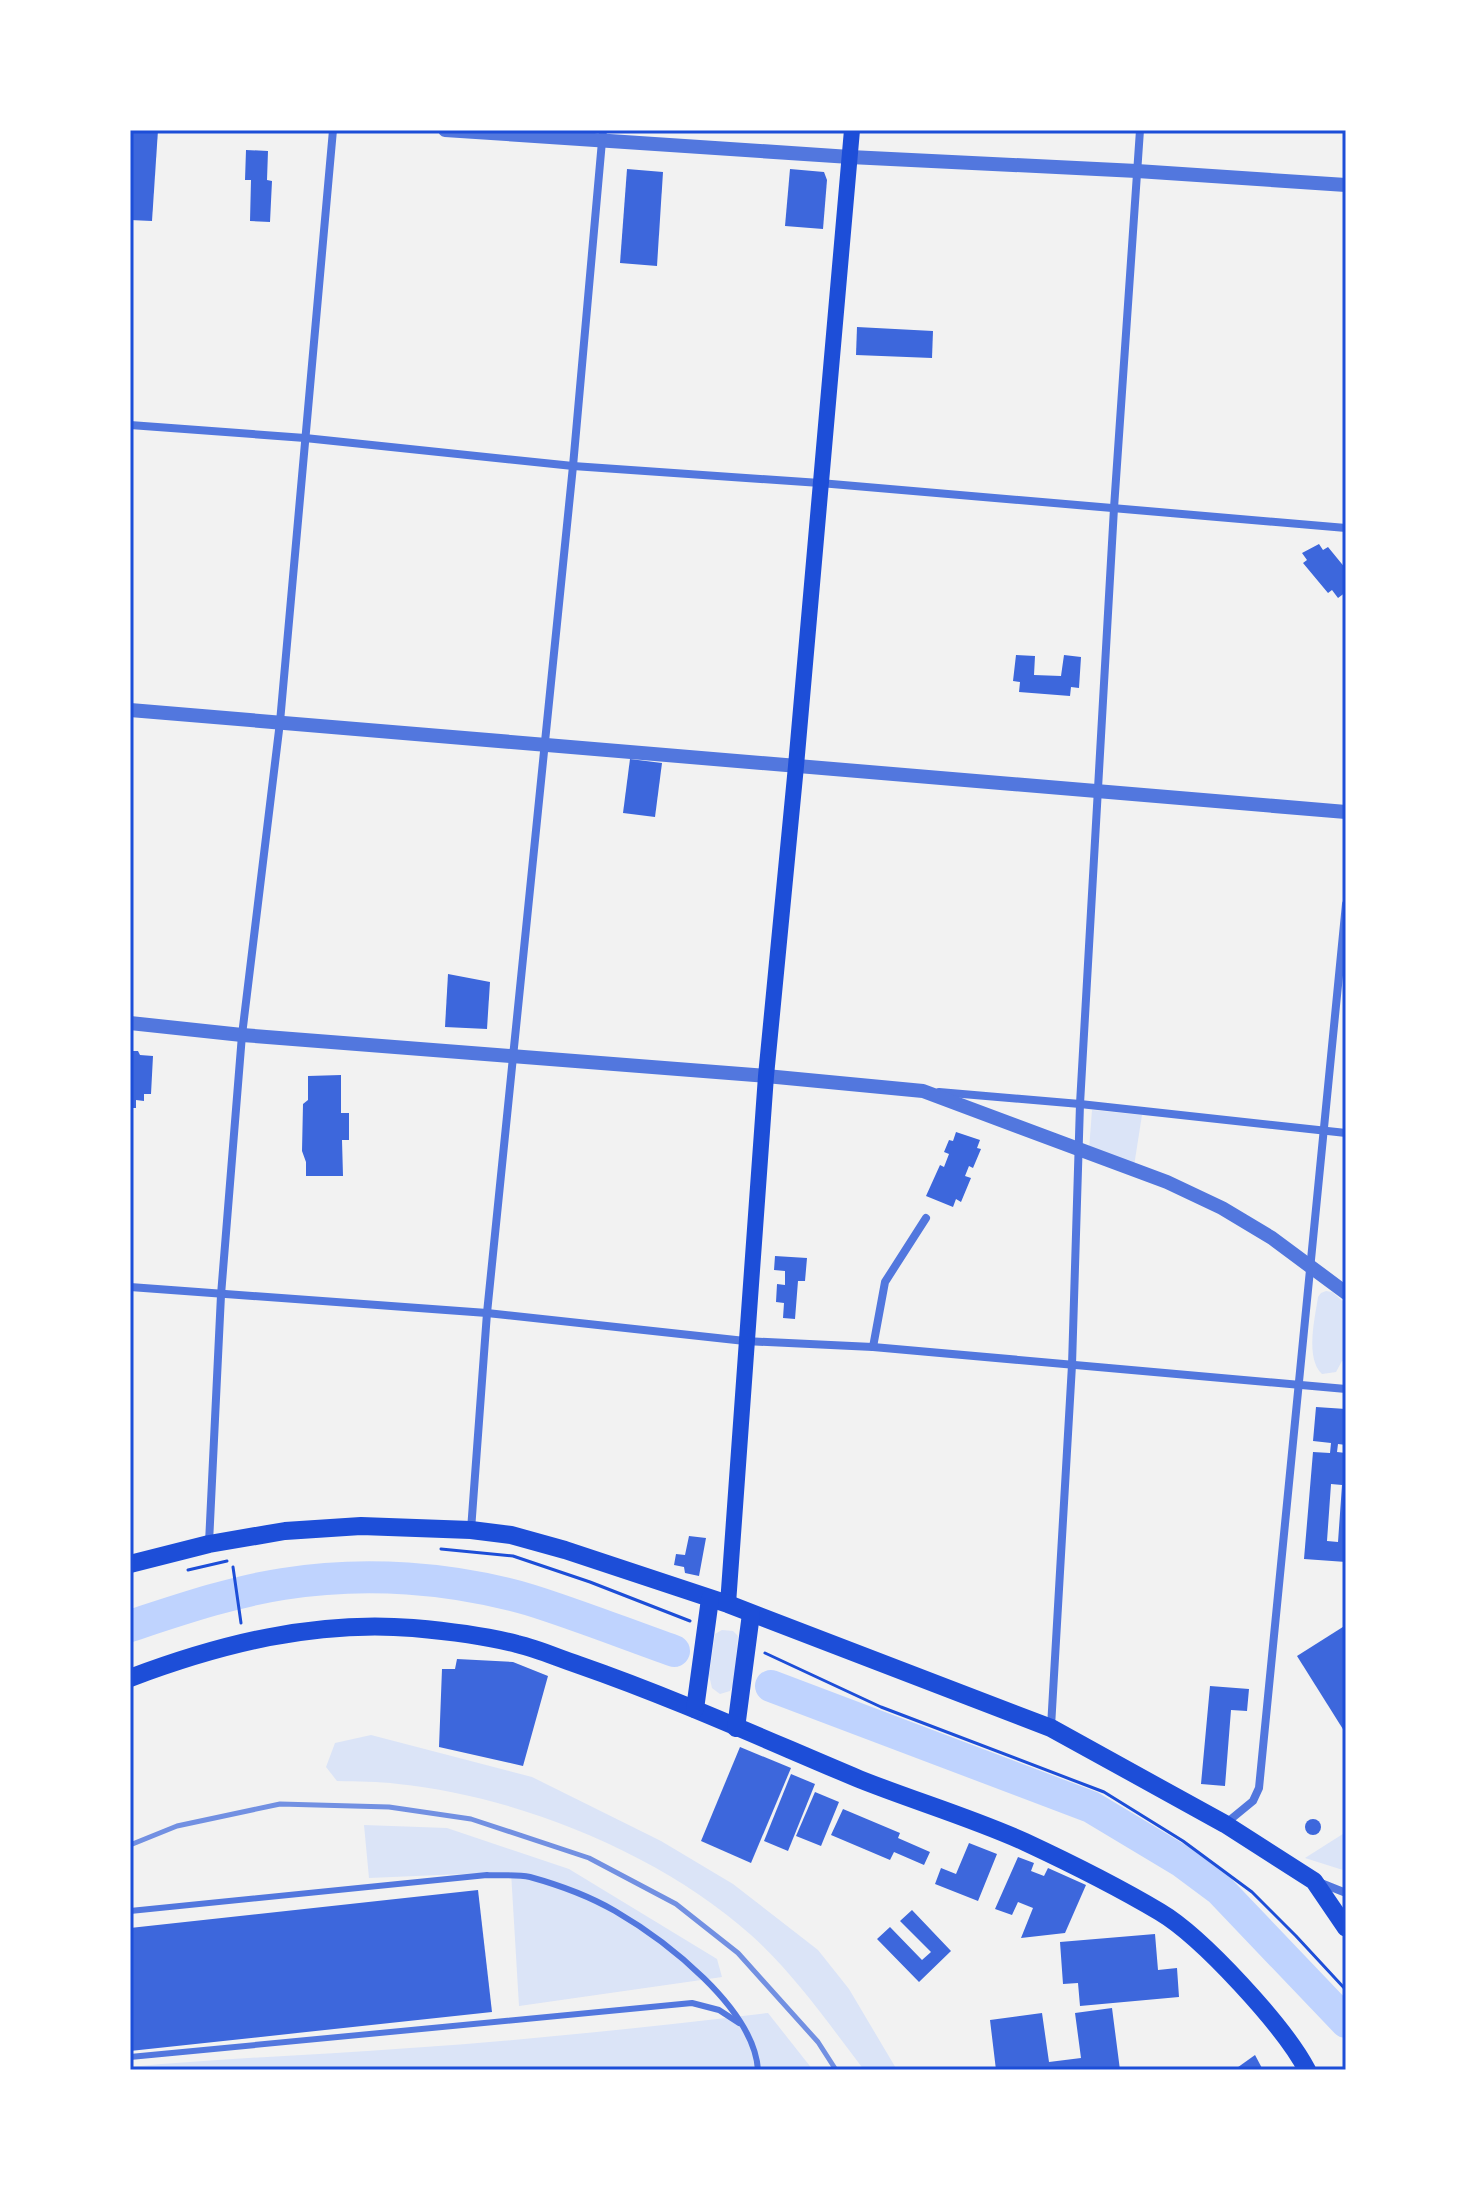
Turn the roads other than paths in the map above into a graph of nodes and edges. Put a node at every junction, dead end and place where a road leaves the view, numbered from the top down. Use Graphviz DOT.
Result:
graph roads {
  1 [pos="333,130"];
  2 [pos="445,130"];
  3 [pos="852,130"];
  4 [pos="1140,130"];
  5 [pos="602,135"];
  6 [pos="850,157"];
  7 [pos="1137,171"];
  8 [pos="1346,185"];
  9 [pos="130,425"];
  10 [pos="305,438"];
  11 [pos="573,466"];
  12 [pos="820,483"];
  13 [pos="1114,508"];
  14 [pos="1346,528"];
  15 [pos="130,710"];
  16 [pos="280,722"];
  17 [pos="545,745"];
  18 [pos="796,766"];
  19 [pos="1098,792"];
  20 [pos="1346,812"];
  21 [pos="1346,904"];
  22 [pos="130,1023"];
  23 [pos="242,1035"];
  24 [pos="513,1057"];
  25 [pos="766,1076"];
  26 [pos="923,1091"];
  27 [pos="1080,1104"];
  28 [pos="1324,1131"];
  29 [pos="1346,1133"];
  30 [pos="1078,1148"];
  31 [pos="926,1218"];
  32 [pos="1309,1267"];
  33 [pos="130,1287"];
  34 [pos="1346,1293"];
  35 [pos="221,1295"];
  36 [pos="487,1313"];
  37 [pos="745,1341"];
  38 [pos="873,1347"];
  39 [pos="1072,1365"];
  40 [pos="1298,1384"];
  41 [pos="1346,1389"];
  42 [pos="471,1530"];
  43 [pos="209,1544"];
  44 [pos="135,1561"];
  45 [pos="719,1601"];
  46 [pos="751,1614"];
  47 [pos="130,1678"];
  48 [pos="696,1704"];
  49 [pos="736,1728"];
  50 [pos="1051,1728"];
  51 [pos="1225,1824"];
  52 [pos="1314,1881"];
  53 [pos="1346,1893"];
  54 [pos="130,1911"];
  55 [pos="1346,1928"];
  56 [pos="741,2024"];
  57 [pos="130,2057"];
  58 [pos="758,2070"];
  59 [pos="1307,2070"];
  1 -- 10 [label="street"];
  2 -- 5 [label="street"];
  3 -- 6 [label="main road"];
  4 -- 7 [label="street"];
  5 -- 6 [label="street"];
  5 -- 11 [label="street"];
  6 -- 7 [label="street"];
  6 -- 12 [label="main road"];
  7 -- 8 [label="street"];
  7 -- 13 [label="street"];
  9 -- 10 [label="street"];
  10 -- 11 [label="street"];
  10 -- 16 [label="street"];
  11 -- 12 [label="street"];
  11 -- 17 [label="street"];
  12 -- 13 [label="street"];
  12 -- 18 [label="main road"];
  13 -- 14 [label="street"];
  13 -- 19 [label="street"];
  15 -- 16 [label="street"];
  16 -- 17 [label="street"];
  16 -- 23 [label="street"];
  17 -- 18 [label="street"];
  17 -- 24 [label="street"];
  18 -- 19 [label="street"];
  18 -- 25 [label="main road"];
  19 -- 20 [label="street"];
  19 -- 27 [label="street"];
  21 -- 28 [label="street"];
  22 -- 23 [label="street"];
  23 -- 24 [label="street"];
  23 -- 35 [label="street"];
  24 -- 25 [label="street"];
  24 -- 36 [label="street"];
  25 -- 26 [label="street"];
  25 -- 37 [label="main road"];
  26 -- 27 [label="street"];
  26 -- 30 [label="street"];
  27 -- 28 [label="street"];
  27 -- 30 [label="street"];
  28 -- 29 [label="street"];
  28 -- 32 [label="street"];
  30 -- 32 [label="street"];
  30 -- 39 [label="street"];
  31 -- 38 [label="street"];
  32 -- 34 [label="street"];
  32 -- 40 [label="street"];
  33 -- 35 [label="street"];
  35 -- 36 [label="street"];
  35 -- 43 [label="street"];
  36 -- 37 [label="street"];
  36 -- 42 [label="street"];
  37 -- 38 [label="street"];
  37 -- 45 [label="main road"];
  38 -- 39 [label="street"];
  39 -- 40 [label="street"];
  39 -- 50 [label="street"];
  40 -- 41 [label="street"];
  40 -- 51 [label="street"];
  42 -- 43 [label="main road"];
  42 -- 45 [label="main road"];
  43 -- 44 [label="main road"];
  45 -- 46 [label="main road"];
  45 -- 48 [label="main road"];
  46 -- 49 [label="main road"];
  46 -- 50 [label="main road"];
  47 -- 48 [label="main road"];
  48 -- 49 [label="main road"];
  49 -- 59 [label="main road"];
  50 -- 51 [label="main road"];
  51 -- 52 [label="main road"];
  52 -- 53 [label="street"];
  52 -- 55 [label="main road"];
  54 -- 56 [label="lane"];
  56 -- 57 [label="lane"];
  56 -- 58 [label="lane"];
}
